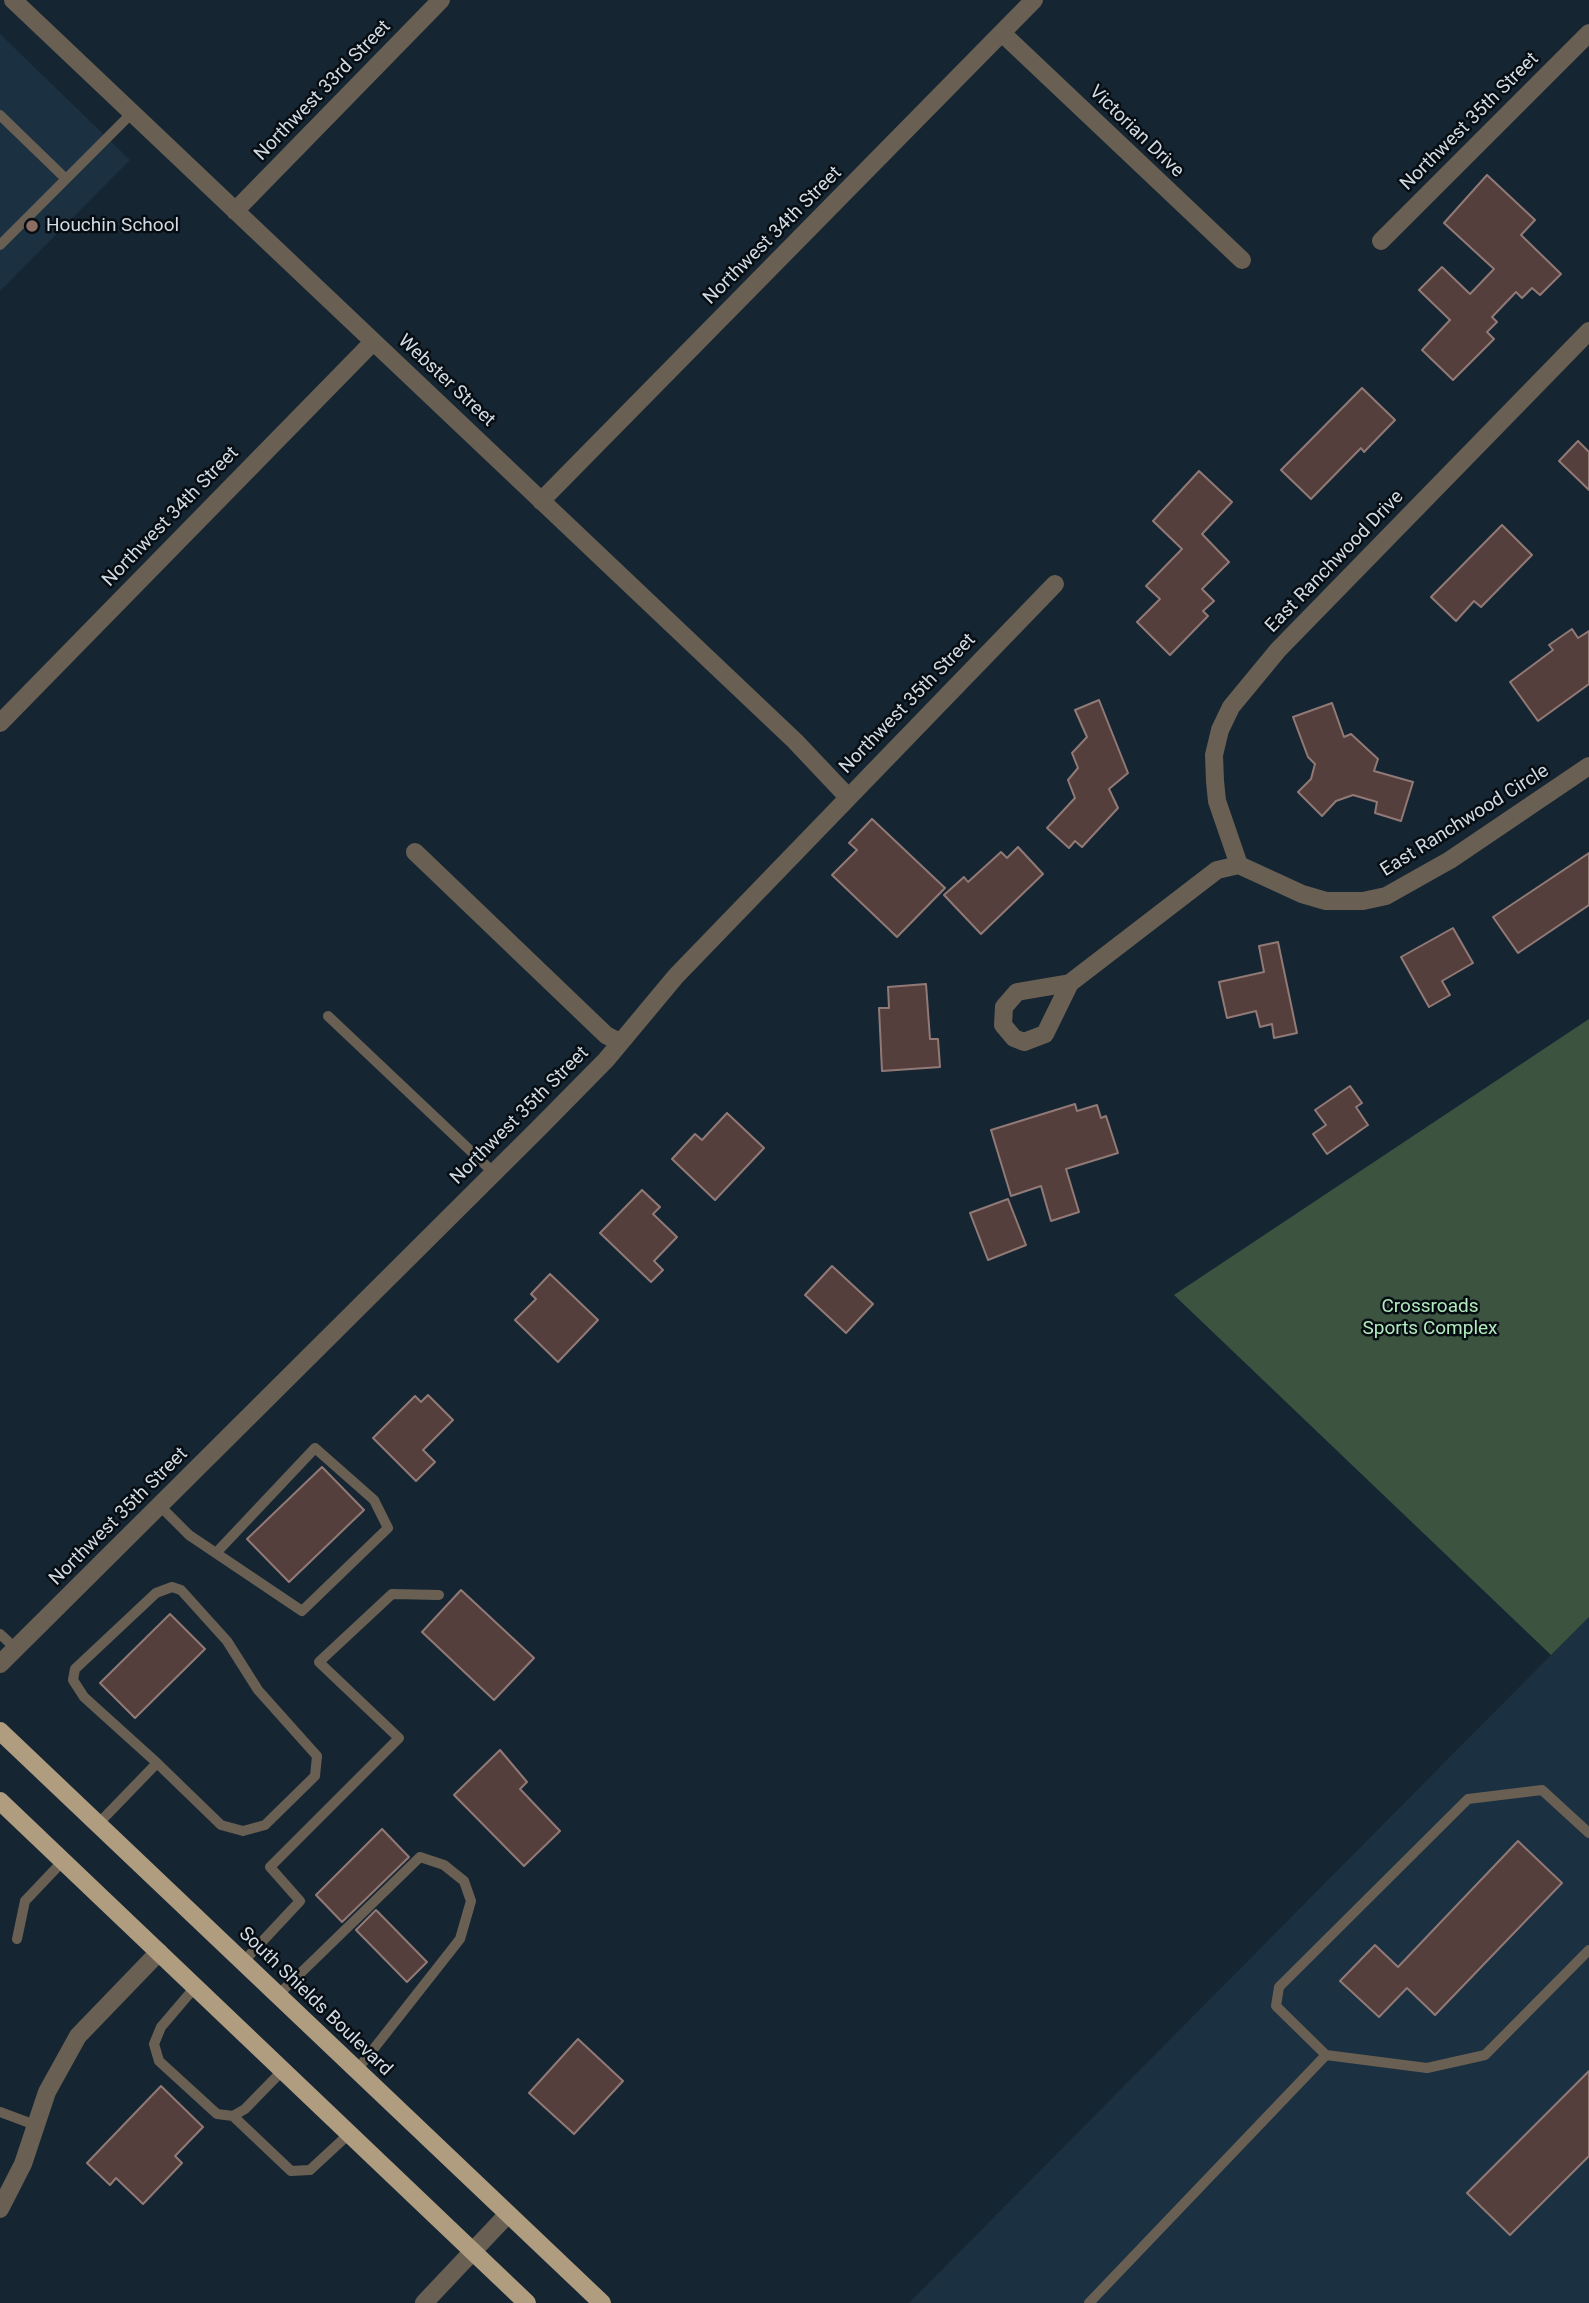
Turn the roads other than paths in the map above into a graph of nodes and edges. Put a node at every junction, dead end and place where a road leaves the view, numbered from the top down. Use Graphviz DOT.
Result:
graph roads {
  1 [pos="13,0"];
  2 [pos="441,0"];
  3 [pos="1034,0"];
  4 [pos="1002,33"];
  5 [pos="1589,33"];
  6 [pos="132,113"];
  7 [pos="0,116"];
  8 [pos="66,179"];
  9 [pos="235,211"];
  10 [pos="1381,241"];
  11 [pos="0,245"];
  12 [pos="1242,260"];
  13 [pos="1589,331"];
  14 [pos="373,342"];
  15 [pos="541,501"];
  16 [pos="1055,584"];
  17 [pos="0,723"];
  18 [pos="1589,766"];
  19 [pos="847,796"];
  20 [pos="415,852"];
  21 [pos="1239,865"];
  22 [pos="1070,983"];
  23 [pos="328,1016"];
  24 [pos="619,1042"];
  25 [pos="494,1173"];
  26 [pos="160,1506"];
  27 [pos="216,1553"];
  28 [pos="439,1595"];
  29 [pos="0,1633"];
  30 [pos="15,1648"];
  31 [pos="0,1664"];
  32 [pos="0,1731"];
  33 [pos="157,1763"];
  34 [pos="0,1801"];
  35 [pos="98,1824"];
  36 [pos="1589,1833"];
  37 [pos="63,1861"];
  38 [pos="18,1939"];
  39 [pos="1589,1950"];
  40 [pos="159,1952"];
  41 [pos="243,1962"];
  42 [pos="196,1986"];
  43 [pos="278,1996"];
  44 [pos="1326,2055"];
  45 [pos="283,2070"];
  46 [pos="357,2070"];
  47 [pos="0,2112"];
  48 [pos="233,2116"];
  49 [pos="35,2125"];
  50 [pos="349,2133"];
  51 [pos="0,2209"];
  52 [pos="508,2214"];
  53 [pos="473,2252"];
  54 [pos="424,2303"];
  55 [pos="527,2303"];
  56 [pos="602,2303"];
  57 [pos="1090,2303"];
  1 -- 6 [label="street, Webster Street"];
  2 -- 9 [label="street, Northwest 33rd Street"];
  3 -- 4 [label="street, Northwest 34th Street"];
  4 -- 12 [label="street, Victorian Drive"];
  4 -- 15 [label="street, Northwest 34th Street"];
  5 -- 10 [label="street, Northwest 35th Street"];
  6 -- 8 [label="lane"];
  6 -- 9 [label="street, Webster Street"];
  7 -- 8 [label="lane"];
  8 -- 11 [label="lane"];
  9 -- 14 [label="street, Webster Street"];
  13 -- 21 [label="street, East Ranchwood Drive"];
  14 -- 15 [label="street, Webster Street"];
  14 -- 17 [label="street, Northwest 34th Street"];
  15 -- 19 [label="street, Webster Street"];
  16 -- 19 [label="street, Northwest 35th Street"];
  18 -- 21 [label="street, East Ranchwood Circle"];
  19 -- 24 [label="street, Northwest 35th Street"];
  20 -- 24 [label="street"];
  21 -- 22 [label="street"];
  23 -- 25 [label="lane"];
  24 -- 25 [label="street, Northwest 35th Street"];
  25 -- 26 [label="street, Northwest 35th Street"];
  26 -- 27 [label="lane"];
  26 -- 30 [label="street, Northwest 35th Street"];
  27 -- 27 [label="lane"];
  28 -- 41 [label="lane"];
  29 -- 30 [label="lane"];
  30 -- 31 [label="street, Northwest 35th Street"];
  32 -- 35 [label="main road, South Shields Boulevard"];
  33 -- 33 [label="lane"];
  33 -- 35 [label="lane"];
  34 -- 37 [label="main road"];
  35 -- 41 [label="main road, South Shields Boulevard"];
  36 -- 44 [label="lane"];
  37 -- 38 [label="lane"];
  37 -- 40 [label="main road"];
  39 -- 44 [label="lane"];
  40 -- 42 [label="main road"];
  40 -- 49 [label="street"];
  41 -- 43 [label="main road, South Shields Boulevard"];
  42 -- 45 [label="main road"];
  42 -- 48 [label="lane"];
  43 -- 46 [label="main road, South Shields Boulevard"];
  43 -- 46 [label="lane"];
  44 -- 57 [label="lane"];
  45 -- 48 [label="lane"];
  45 -- 50 [label="main road"];
  46 -- 52 [label="main road, South Shields Boulevard"];
  47 -- 49 [label="lane"];
  48 -- 50 [label="lane"];
  49 -- 51 [label="street"];
  50 -- 53 [label="main road"];
  52 -- 53 [label="street"];
  52 -- 56 [label="main road, South Shields Boulevard"];
  53 -- 54 [label="street"];
  53 -- 55 [label="main road"];
}
